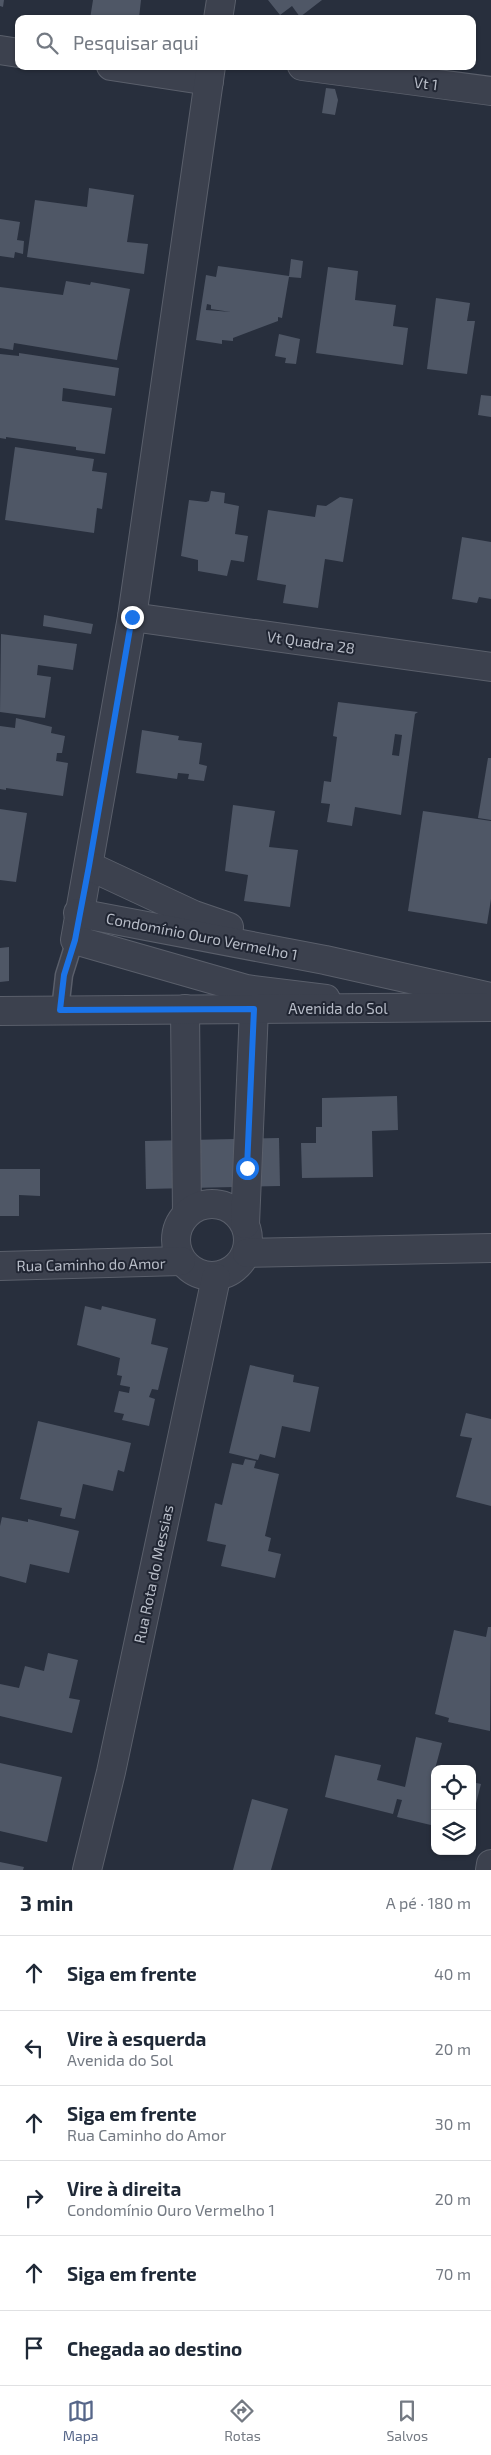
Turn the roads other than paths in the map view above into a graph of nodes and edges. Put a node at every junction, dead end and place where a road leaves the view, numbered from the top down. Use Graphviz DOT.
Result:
graph roads {
  1 [pos="221,0"];
  2 [pos="219,15"];
  3 [pos="0,50"];
  4 [pos="15,52"];
  5 [pos="160,70"];
  6 [pos="332,70"];
  7 [pos="210,74"];
  8 [pos="491,91"];
  9 [pos="132,617"];
  10 [pos="491,667"];
  11 [pos="89,866"];
  12 [pos="78,913"];
  13 [pos="75,940"];
  14 [pos="325,960"];
  15 [pos="491,997"];
  16 [pos="491,1006"];
  17 [pos="395,1008"];
  18 [pos="185,1009"];
  19 [pos="254,1009"];
  20 [pos="60,1010"];
  21 [pos="0,1011"];
  22 [pos="187,1213"];
  23 [pos="245,1224"];
  24 [pos="491,1248"];
  25 [pos="247,1253"];
  26 [pos="181,1261"];
  27 [pos="0,1266"];
  28 [pos="216,1278"];
  29 [pos="491,1864"];
  30 [pos="87,1870"];
  31 [pos="490,1870"];
  1 -- 2 [label="street"];
  3 -- 4 [label="street"];
  5 -- 7 [label="street"];
  6 -- 8 [label="street, Vt 1"];
  7 -- 9 [label="street"];
  9 -- 10 [label="street, Vt Quadra 28"];
  9 -- 11 [label="street"];
  11 -- 12 [label="street"];
  11 -- 14 [label="street, Condomínio Ouro Vermelho 1"];
  12 -- 13 [label="street"];
  12 -- 14 [label="street, Condomínio Ouro Vermelho 1"];
  13 -- 17 [label="street, Condomínio Ouro Vermelho 1"];
  13 -- 20 [label="lane"];
  14 -- 15 [label="street, Condomínio Ouro Vermelho 1"];
  16 -- 17 [label="street, Avenida do Sol"];
  17 -- 19 [label="street, Avenida do Sol"];
  18 -- 19 [label="street, Avenida do Sol"];
  18 -- 20 [label="street"];
  18 -- 22 [label="street"];
  19 -- 23 [label="street"];
  20 -- 21 [label="street"];
  22 -- 23 [label="street"];
  22 -- 26 [label="street"];
  23 -- 25 [label="street"];
  24 -- 25 [label="street"];
  25 -- 28 [label="street"];
  26 -- 27 [label="street, Rua Caminho do Amor"];
  26 -- 28 [label="street"];
  28 -- 30 [label="street, Rua Rota do Messias"];
  29 -- 31 [label="street"];
}
